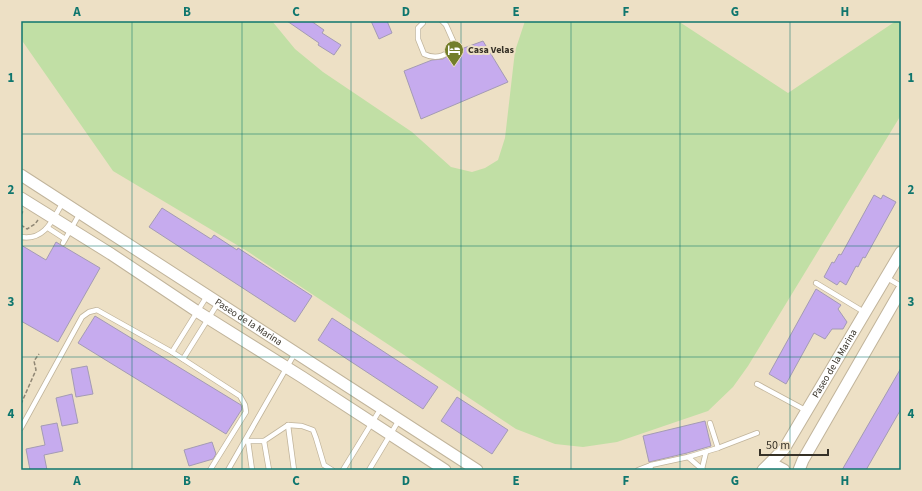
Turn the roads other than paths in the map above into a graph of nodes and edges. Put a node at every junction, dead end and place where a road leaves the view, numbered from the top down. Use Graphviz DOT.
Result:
graph roads {
  1 [pos="442,21"];
  2 [pos="424,22"];
  3 [pos="21,174"];
  4 [pos="21,198"];
  5 [pos="63,202"];
  6 [pos="80,213"];
  7 [pos="51,223"];
  8 [pos="71,229"];
  9 [pos="21,237"];
  10 [pos="901,253"];
  11 [pos="887,278"];
  12 [pos="816,283"];
  13 [pos="901,286"];
  14 [pos="901,290"];
  15 [pos="207,295"];
  16 [pos="218,302"];
  17 [pos="198,312"];
  18 [pos="866,313"];
  19 [pos="209,319"];
  20 [pos="172,352"];
  21 [pos="295,352"];
  22 [pos="183,360"];
  23 [pos="311,363"];
  24 [pos="286,368"];
  25 [pos="302,377"];
  26 [pos="757,384"];
  27 [pos="381,408"];
  28 [pos="807,411"];
  29 [pos="399,419"];
  30 [pos="710,423"];
  31 [pos="373,424"];
  32 [pos="288,425"];
  33 [pos="21,428"];
  34 [pos="757,433"];
  35 [pos="391,434"];
  36 [pos="264,440"];
  37 [pos="247,441"];
  38 [pos="718,448"];
  39 [pos="706,452"];
  40 [pos="688,457"];
  41 [pos="767,466"];
  42 [pos="324,468"];
  43 [pos="651,468"];
  44 [pos="703,469"];
  45 [pos="210,470"];
  46 [pos="228,470"];
  47 [pos="252,470"];
  48 [pos="270,470"];
  49 [pos="294,470"];
  50 [pos="332,470"];
  51 [pos="343,470"];
  52 [pos="369,470"];
  53 [pos="445,470"];
  54 [pos="477,470"];
  55 [pos="638,470"];
  56 [pos="784,470"];
  57 [pos="799,470"];
  1 -- 2 [label="lane"];
  3 -- 5 [label="street, Paseo de la Marina"];
  4 -- 7 [label="street, Paseo de la Marina"];
  5 -- 6 [label="street, Paseo de la Marina"];
  5 -- 7 [label="lane"];
  6 -- 8 [label="lane"];
  6 -- 15 [label="street, Paseo de la Marina"];
  7 -- 8 [label="street, Paseo de la Marina"];
  7 -- 8 [label="lane"];
  7 -- 9 [label="lane"];
  8 -- 17 [label="street, Paseo de la Marina"];
  10 -- 11 [label="street, Paseo de la Marina"];
  11 -- 13 [label="lane"];
  11 -- 18 [label="street, Paseo de la Marina"];
  12 -- 18 [label="lane"];
  14 -- 57 [label="street, Paseo de la Marina"];
  15 -- 16 [label="street, Paseo de la Marina"];
  15 -- 17 [label="lane"];
  16 -- 19 [label="lane"];
  16 -- 21 [label="street, Paseo de la Marina"];
  17 -- 19 [label="street, Paseo de la Marina"];
  17 -- 20 [label="lane"];
  18 -- 28 [label="street, Paseo de la Marina"];
  19 -- 22 [label="lane"];
  19 -- 24 [label="street, Paseo de la Marina"];
  20 -- 22 [label="lane"];
  20 -- 33 [label="lane"];
  21 -- 23 [label="street, Paseo de la Marina"];
  21 -- 24 [label="lane"];
  22 -- 45 [label="lane"];
  23 -- 25 [label="street"];
  23 -- 27 [label="street, Paseo de la Marina"];
  24 -- 25 [label="street, Paseo de la Marina"];
  24 -- 37 [label="lane"];
  25 -- 31 [label="street, Paseo de la Marina"];
  26 -- 28 [label="lane"];
  27 -- 29 [label="street, Paseo de la Marina"];
  27 -- 31 [label="lane"];
  28 -- 41 [label="street, Paseo de la Marina"];
  29 -- 35 [label="lane"];
  29 -- 54 [label="street, Paseo de la Marina"];
  30 -- 38 [label="lane"];
  31 -- 35 [label="street, Paseo de la Marina"];
  31 -- 51 [label="lane"];
  32 -- 36 [label="lane"];
  32 -- 42 [label="lane"];
  32 -- 49 [label="lane"];
  34 -- 38 [label="lane"];
  35 -- 52 [label="lane"];
  35 -- 53 [label="street, Paseo de la Marina"];
  36 -- 37 [label="lane"];
  36 -- 48 [label="lane"];
  37 -- 46 [label="lane"];
  37 -- 47 [label="lane"];
  38 -- 39 [label="lane"];
  39 -- 40 [label="lane"];
  39 -- 44 [label="lane"];
  40 -- 43 [label="lane"];
  40 -- 44 [label="lane"];
  41 -- 56 [label="street"];
  42 -- 50 [label="lane"];
  43 -- 55 [label="lane"];
}
